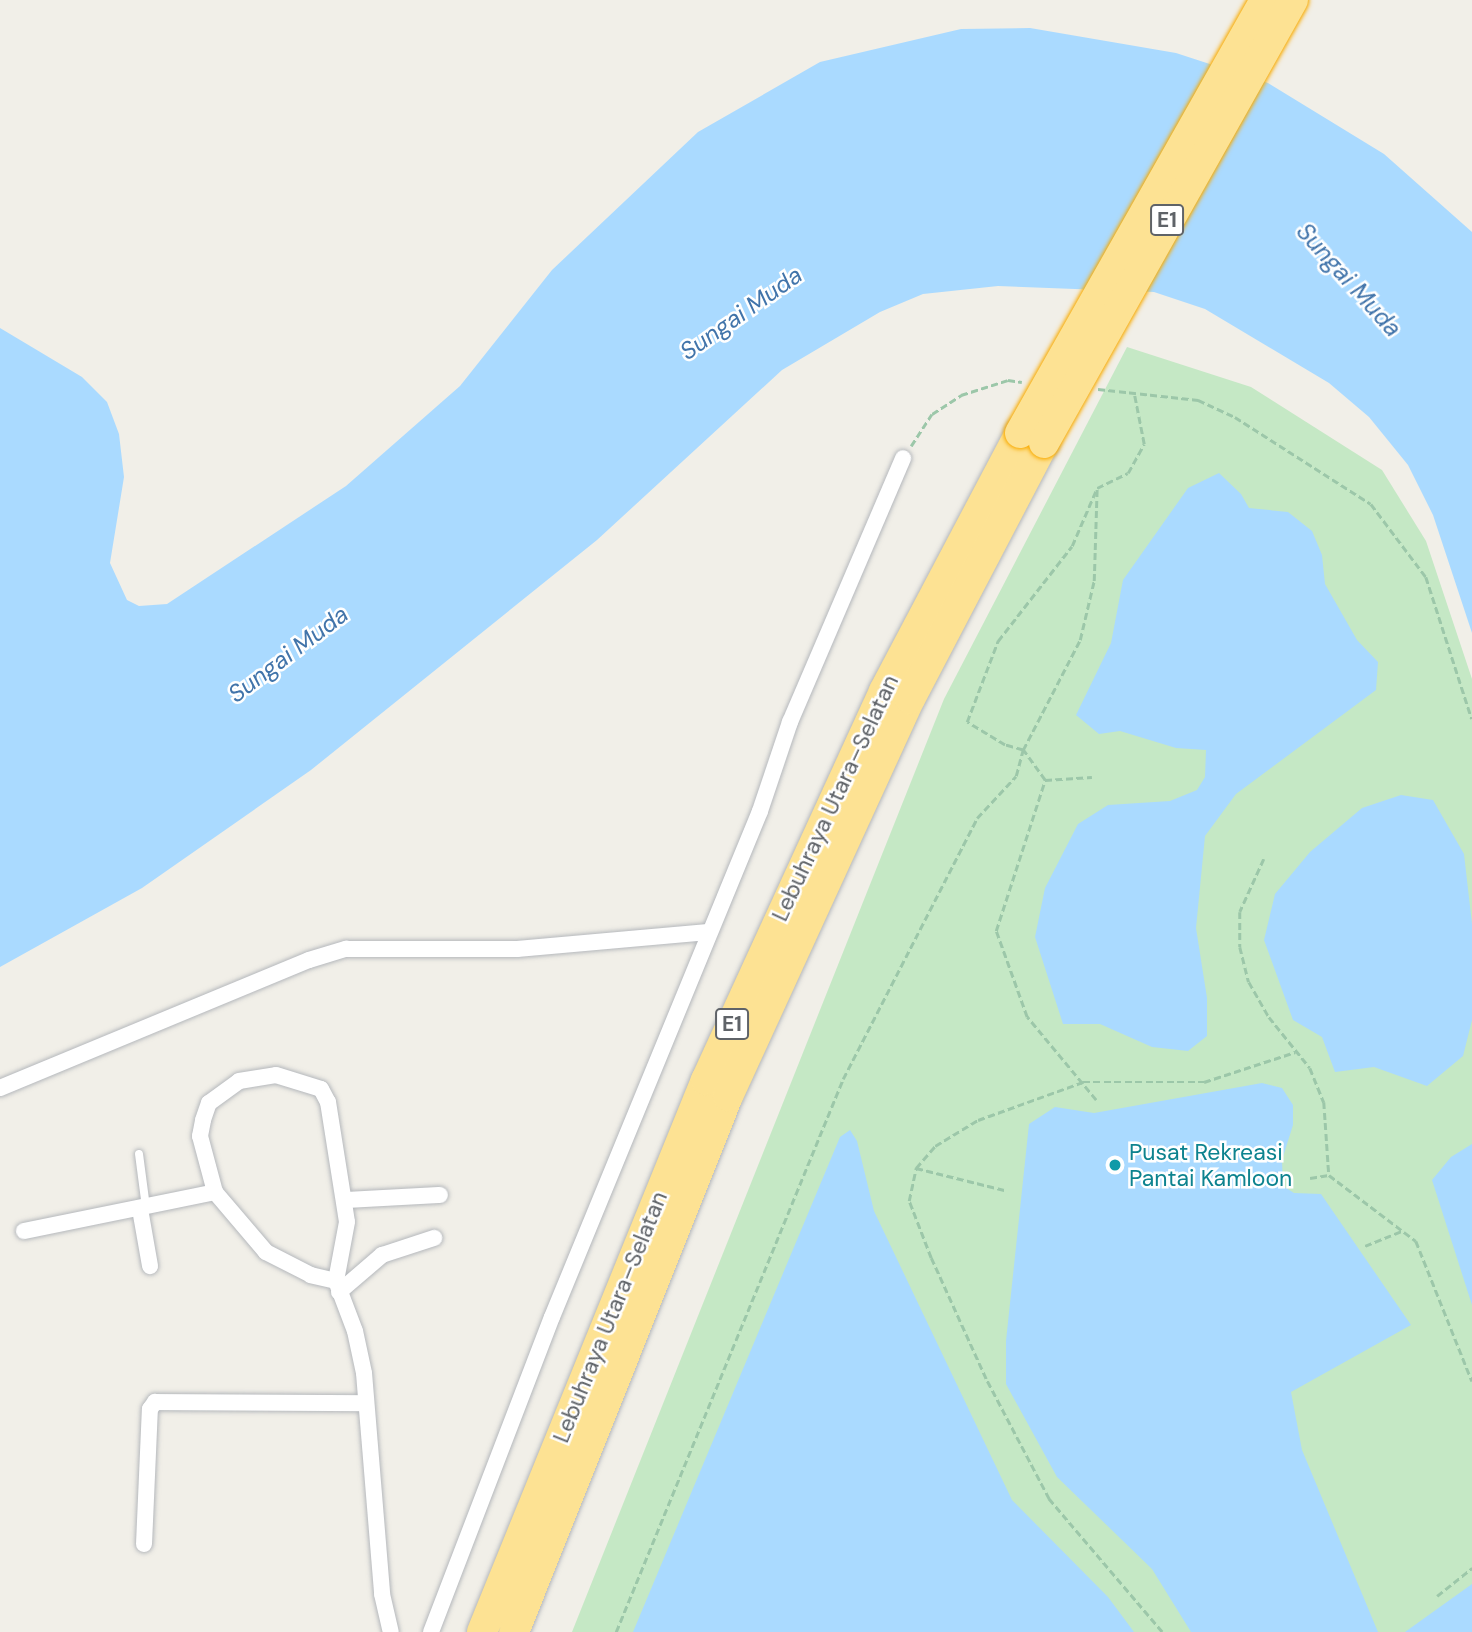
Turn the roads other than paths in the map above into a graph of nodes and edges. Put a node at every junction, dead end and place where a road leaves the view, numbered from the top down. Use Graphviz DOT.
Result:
graph roads {
  1 [pos="1265,0"];
  2 [pos="1293,0"];
  3 [pos="1032,438"];
  4 [pos="903,458"];
  5 [pos="708,932"];
  6 [pos="0,1088"];
  7 [pos="139,1154"];
  8 [pos="215,1192"];
  9 [pos="440,1195"];
  10 [pos="345,1200"];
  11 [pos="143,1208"];
  12 [pos="24,1231"];
  13 [pos="434,1238"];
  14 [pos="150,1266"];
  15 [pos="337,1287"];
  16 [pos="365,1403"];
  17 [pos="144,1544"];
  18 [pos="391,1632"];
  19 [pos="431,1632"];
  20 [pos="482,1632"];
  21 [pos="514,1632"];
  1 -- 3 [label="highway, Lebuhraya Utara–Selatan / E1, bridge"];
  2 -- 3 [label="highway, Lebuhraya Utara–Selatan / E1, bridge"];
  3 -- 20 [label="highway, Lebuhraya Utara–Selatan / E1"];
  3 -- 21 [label="highway, Lebuhraya Utara–Selatan / E1"];
  4 -- 5 [label="street"];
  5 -- 6 [label="street"];
  5 -- 19 [label="street"];
  7 -- 11 [label="lane"];
  8 -- 10 [label="street"];
  8 -- 11 [label="street"];
  8 -- 15 [label="street"];
  9 -- 10 [label="street"];
  10 -- 15 [label="street"];
  11 -- 12 [label="street"];
  11 -- 14 [label="street"];
  13 -- 15 [label="street"];
  15 -- 16 [label="street"];
  16 -- 17 [label="street"];
  16 -- 18 [label="street"];
}
